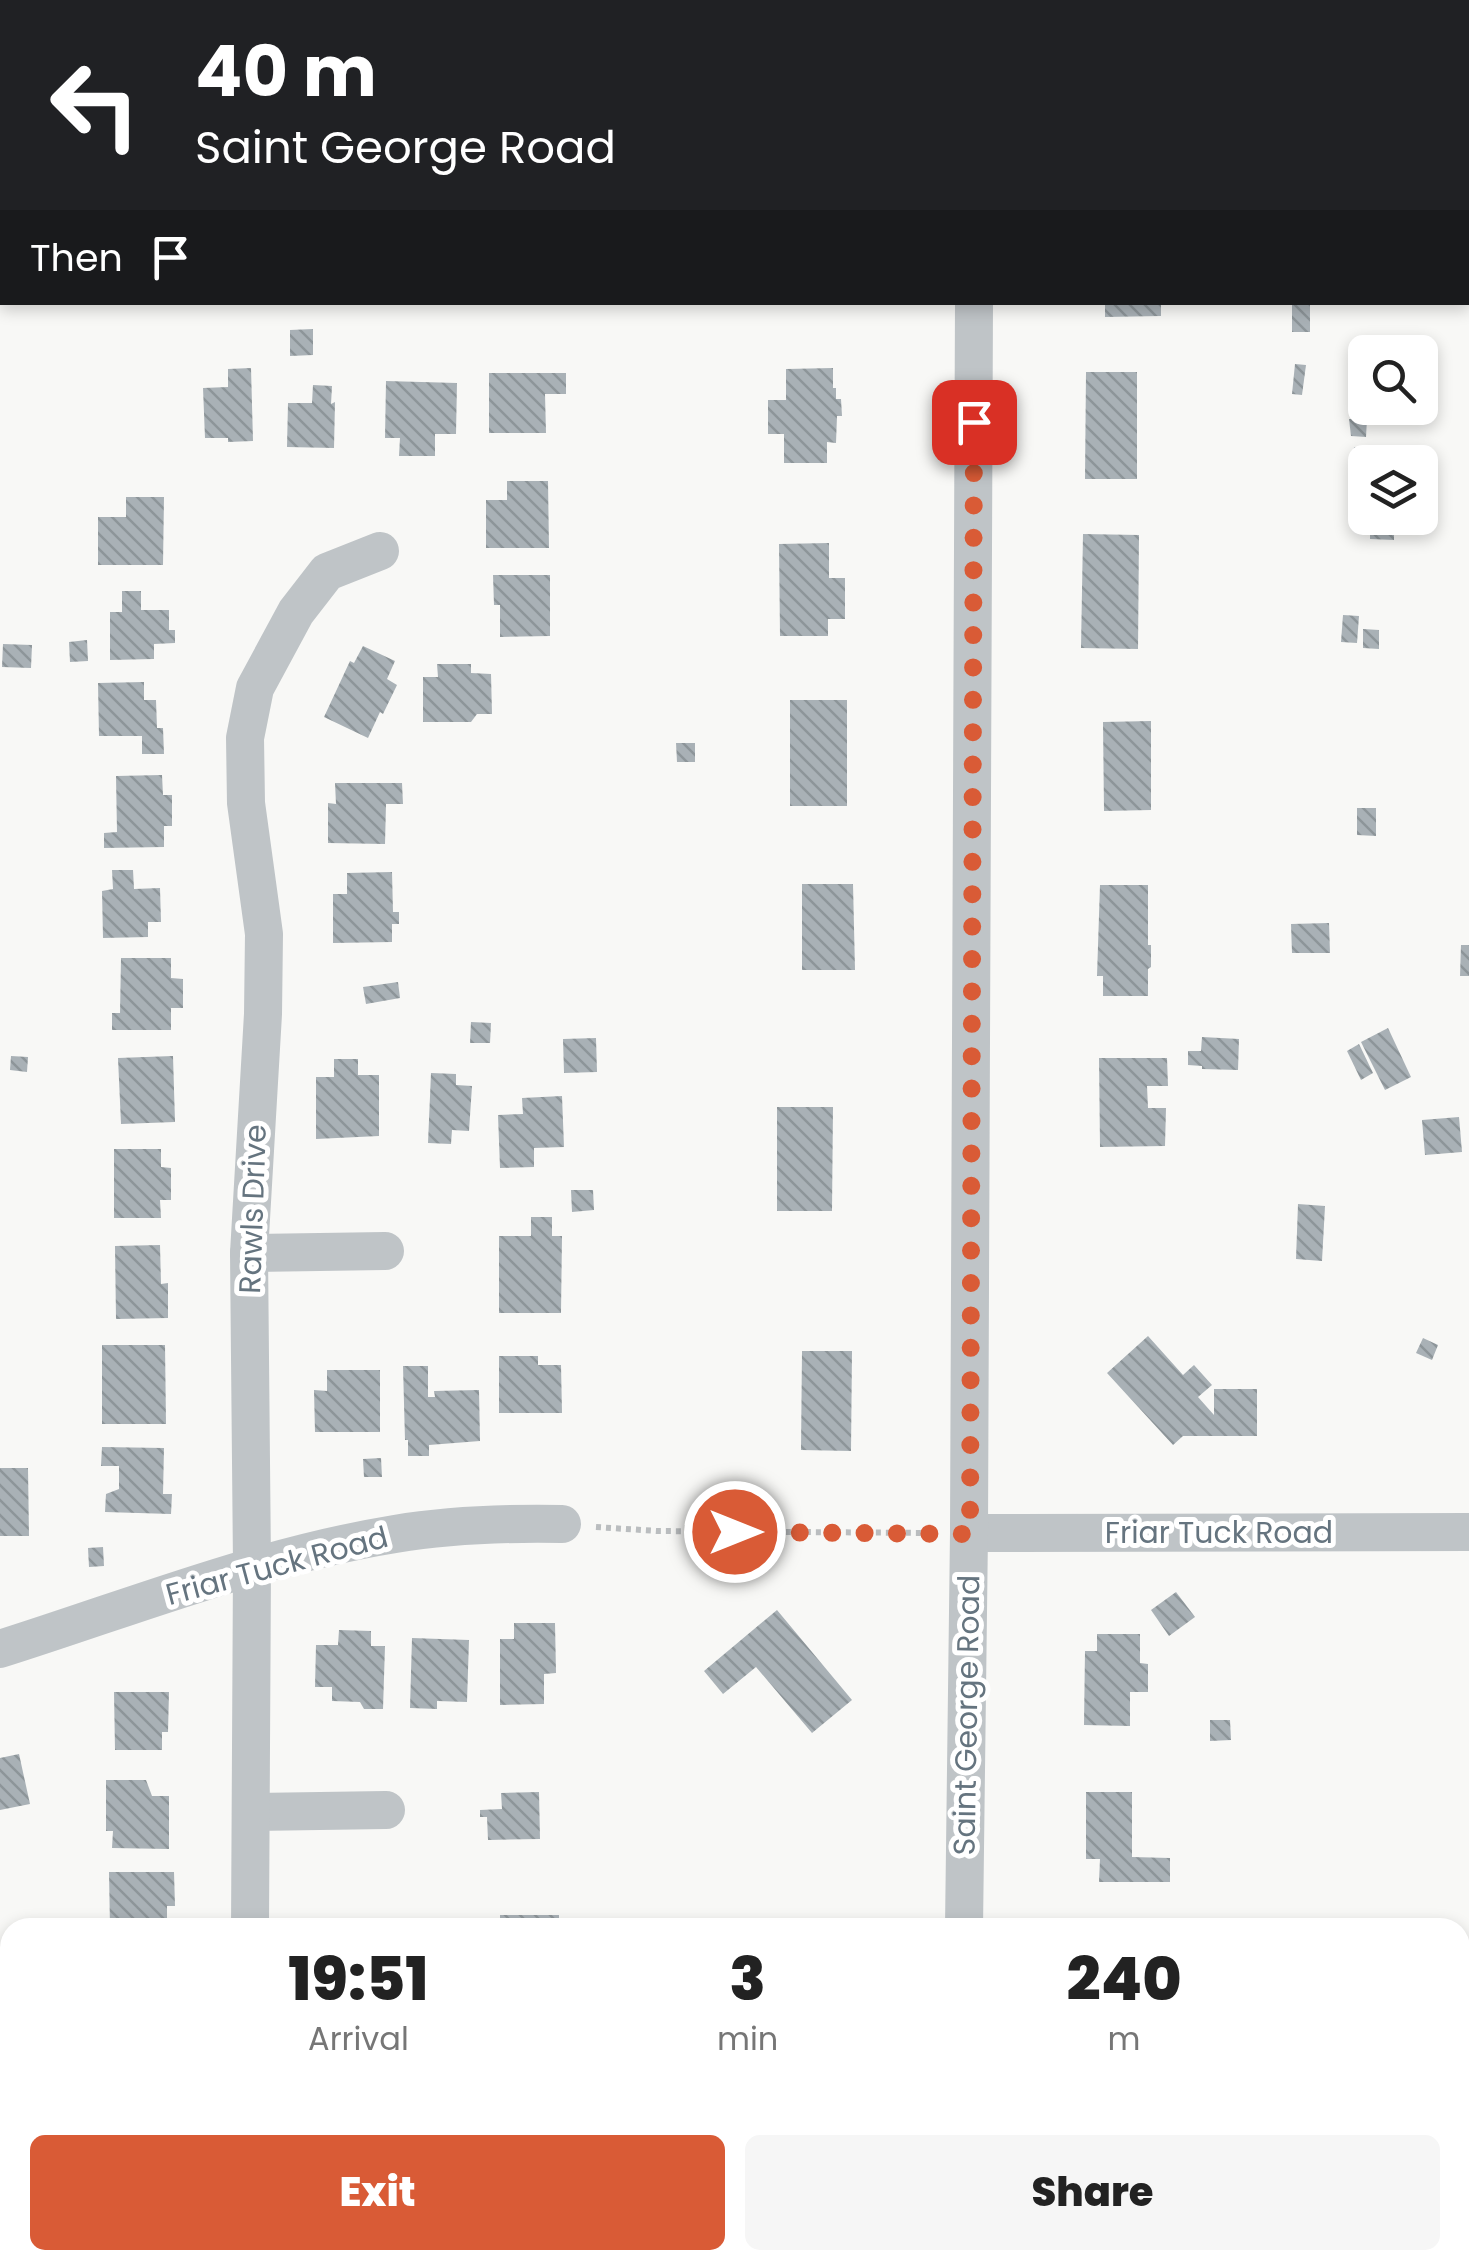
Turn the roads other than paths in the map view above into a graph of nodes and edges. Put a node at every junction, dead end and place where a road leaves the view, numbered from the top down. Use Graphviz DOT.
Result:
graph roads {
  1 [pos="974,305"];
  2 [pos="380,550"];
  3 [pos="385,1251"];
  4 [pos="248,1253"];
  5 [pos="562,1524"];
  6 [pos="1469,1532"];
  7 [pos="970,1534"];
  8 [pos="252,1566"];
  9 [pos="0,1648"];
  10 [pos="386,1810"];
  11 [pos="251,1812"];
  12 [pos="250,1918"];
  13 [pos="964,1918"];
  1 -- 7 [label="street, Saint George Road"];
  2 -- 4 [label="street, Rawls Drive"];
  3 -- 4 [label="street"];
  4 -- 8 [label="street, Rawls Drive"];
  5 -- 8 [label="street, Friar Tuck Road"];
  6 -- 7 [label="street, Friar Tuck Road"];
  7 -- 13 [label="street, Saint George Road"];
  8 -- 9 [label="street, Friar Tuck Road"];
  8 -- 11 [label="street, Rawls Drive"];
  10 -- 11 [label="street"];
  11 -- 12 [label="street, Rawls Drive"];
}
